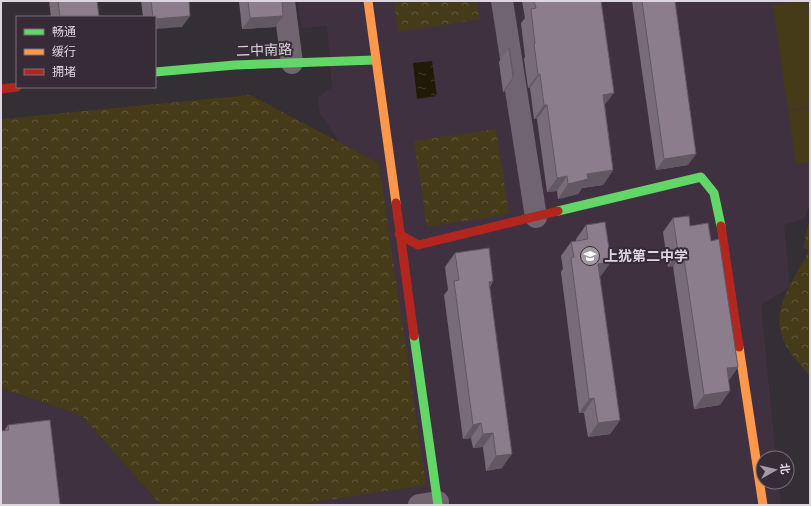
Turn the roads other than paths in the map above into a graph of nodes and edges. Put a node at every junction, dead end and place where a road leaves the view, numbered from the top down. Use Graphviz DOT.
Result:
graph roads {
  1 [pos="284,1"];
  2 [pos="368,1"];
  3 [pos="502,1"];
  4 [pos="375,60"];
  5 [pos="292,63"];
  6 [pos="156,72"];
  7 [pos="16,87"];
  8 [pos="1,89"];
  9 [pos="536,217"];
  10 [pos="399,234"];
  11 [pos="431,504"];
  12 [pos="763,505"];
  1 -- 5 [label="street"];
  2 -- 4 [label="street"];
  3 -- 9 [label="street"];
  4 -- 5 [label="street, 二中南路"];
  4 -- 10 [label="street"];
  5 -- 6 [label="street, 二中南路"];
  7 -- 8 [label="street"];
  9 -- 10 [label="street"];
  9 -- 12 [label="street"];
  10 -- 11 [label="street"];
}
